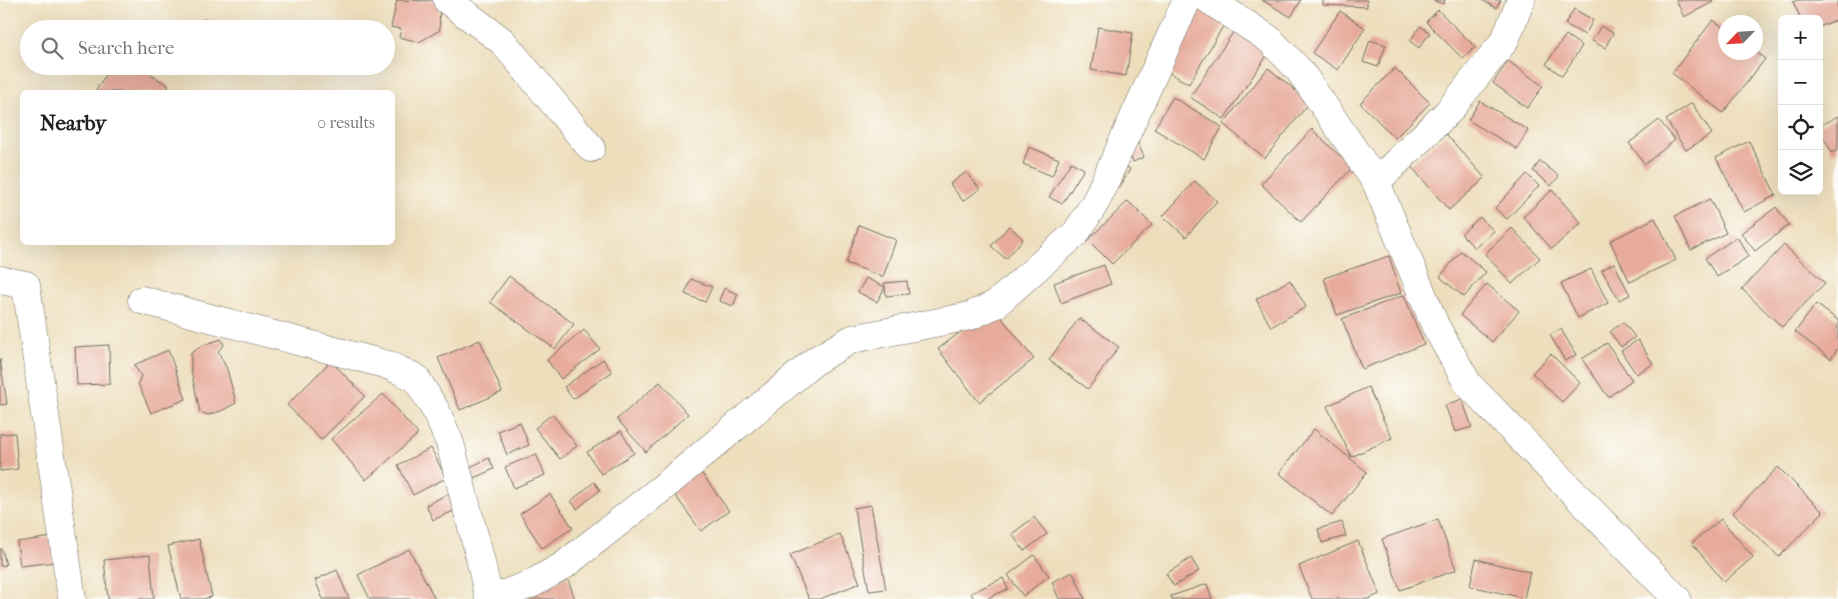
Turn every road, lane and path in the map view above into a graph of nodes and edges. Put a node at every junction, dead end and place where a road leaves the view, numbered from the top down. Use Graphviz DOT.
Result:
graph roads {
  1 [pos="447,0"];
  2 [pos="1186,0"];
  3 [pos="1209,0"];
  4 [pos="1521,0"];
  5 [pos="591,148"];
  6 [pos="1376,182"];
  7 [pos="0,280"];
  8 [pos="142,300"];
  9 [pos="72,599"];
  10 [pos="490,599"];
  11 [pos="1677,599"];
  1 -- 5 [label="street"];
  2 -- 10 [label="street"];
  3 -- 6 [label="street"];
  4 -- 6 [label="street"];
  6 -- 11 [label="street"];
  7 -- 9 [label="street"];
  8 -- 10 [label="street"];
}
